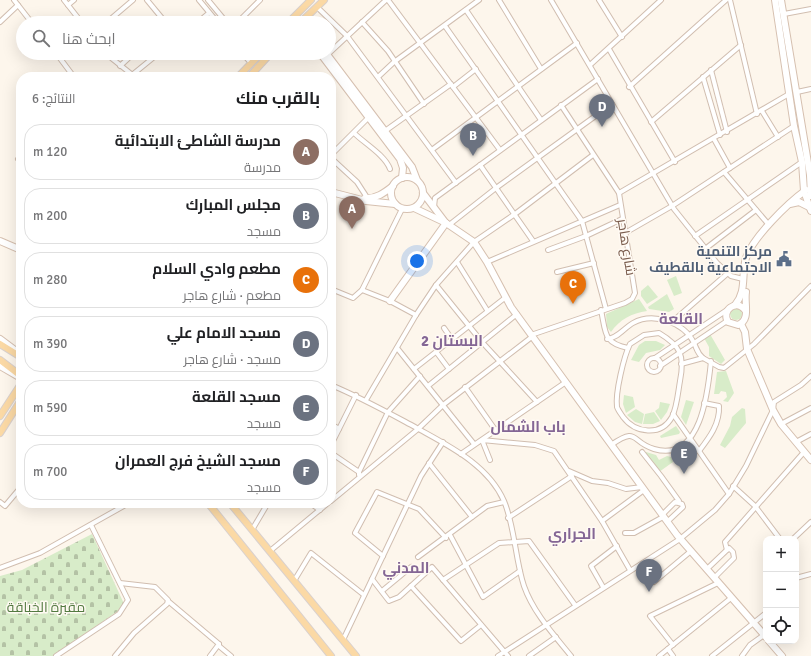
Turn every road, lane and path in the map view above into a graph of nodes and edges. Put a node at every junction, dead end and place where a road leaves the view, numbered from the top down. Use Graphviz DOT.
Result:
graph roads {
  1 [pos="14,0"];
  2 [pos="64,0"];
  3 [pos="74,0"];
  4 [pos="133,0"];
  5 [pos="147,0"];
  6 [pos="199,0"];
  7 [pos="208,0"];
  8 [pos="260,0"];
  9 [pos="311,0"];
  10 [pos="324,0"];
  11 [pos="387,0"];
  12 [pos="479,0"];
  13 [pos="498,0"];
  14 [pos="550,0"];
  15 [pos="599,0"];
  16 [pos="661,0"];
  17 [pos="726,0"];
  18 [pos="730,0"];
  19 [pos="775,0"];
  20 [pos="781,0"];
  21 [pos="255,2"];
  22 [pos="68,5"];
  23 [pos="18,6"];
  24 [pos="317,7"];
  25 [pos="811,9"];
  26 [pos="466,10"];
  27 [pos="209,13"];
  28 [pos="784,14"];
  29 [pos="26,16"];
  30 [pos="77,16"];
  31 [pos="114,16"];
  32 [pos="160,16"];
  33 [pos="205,16"];
  34 [pos="212,16"];
  35 [pos="221,16"];
  36 [pos="243,16"];
  37 [pos="295,16"];
  38 [pos="307,16"];
  39 [pos="326,16"];
  40 [pos="0,22"];
  41 [pos="362,22"];
  42 [pos="336,25"];
  43 [pos="445,26"];
  44 [pos="347,36"];
  45 [pos="622,37"];
  46 [pos="576,43"];
  47 [pos="421,44"];
  48 [pos="336,45"];
  49 [pos="741,45"];
  50 [pos="609,50"];
  51 [pos="61,60"];
  52 [pos="113,60"];
  53 [pos="126,60"];
  54 [pos="151,60"];
  55 [pos="248,60"];
  56 [pos="253,60"];
  57 [pos="265,60"];
  58 [pos="325,60"];
  59 [pos="331,60"];
  60 [pos="394,62"];
  61 [pos="251,63"];
  62 [pos="590,65"];
  63 [pos="120,66"];
  64 [pos="541,69"];
  65 [pos="476,70"];
  66 [pos="711,70"];
  67 [pos="70,72"];
  68 [pos="128,72"];
  69 [pos="138,72"];
  70 [pos="243,72"];
  71 [pos="254,72"];
  72 [pos="334,72"];
  73 [pos="336,75"];
  74 [pos="378,77"];
  75 [pos="703,77"];
  76 [pos="598,79"];
  77 [pos="452,85"];
  78 [pos="518,86"];
  79 [pos="629,87"];
  80 [pos="811,89"];
  81 [pos="797,92"];
  82 [pos="789,94"];
  83 [pos="498,101"];
  84 [pos="424,104"];
  85 [pos="612,104"];
  86 [pos="561,105"];
  87 [pos="762,111"];
  88 [pos="757,114"];
  89 [pos="408,116"];
  90 [pos="476,117"];
  91 [pos="368,118"];
  92 [pos="541,120"];
  93 [pos="651,122"];
  94 [pos="794,126"];
  95 [pos="577,129"];
  96 [pos="385,131"];
  97 [pos="727,132"];
  98 [pos="354,133"];
  99 [pos="522,134"];
  100 [pos="720,135"];
  101 [pos="778,137"];
  102 [pos="714,139"];
  103 [pos="433,150"];
  104 [pos="500,150"];
  105 [pos="336,152"];
  106 [pos="593,155"];
  107 [pos="538,158"];
  108 [pos="336,162"];
  109 [pos="675,162"];
  110 [pos="802,162"];
  111 [pos="480,165"];
  112 [pos="730,168"];
  113 [pos="390,169"];
  114 [pos="724,172"];
  115 [pos="654,174"];
  116 [pos="402,178"];
  117 [pos="417,180"];
  118 [pos="456,183"];
  119 [pos="556,184"];
  120 [pos="393,186"];
  121 [pos="811,187"];
  122 [pos="496,188"];
  123 [pos="804,191"];
  124 [pos="423,193"];
  125 [pos="618,193"];
  126 [pos="336,194"];
  127 [pos="811,196"];
  128 [pos="345,197"];
  129 [pos="368,198"];
  130 [pos="747,200"];
  131 [pos="395,204"];
  132 [pos="620,205"];
  133 [pos="787,205"];
  134 [pos="672,206"];
  135 [pos="434,207"];
  136 [pos="414,208"];
  137 [pos="402,209"];
  138 [pos="810,209"];
  139 [pos="756,210"];
  140 [pos="514,214"];
  141 [pos="622,219"];
  142 [pos="582,221"];
  143 [pos="447,224"];
  144 [pos="769,225"];
  145 [pos="624,233"];
  146 [pos="586,236"];
  147 [pos="695,236"];
  148 [pos="0,241"];
  149 [pos="533,241"];
  150 [pos="474,242"];
  151 [pos="16,248"];
  152 [pos="705,249"];
  153 [pos="548,250"];
  154 [pos="750,251"];
  155 [pos="457,262"];
  156 [pos="487,262"];
  157 [pos="594,263"];
  158 [pos="558,272"];
  159 [pos="728,273"];
  160 [pos="743,279"];
  161 [pos="436,285"];
  162 [pos="811,286"];
  163 [pos="362,290"];
  164 [pos="336,291"];
  165 [pos="506,296"];
  166 [pos="390,301"];
  167 [pos="735,305"];
  168 [pos="606,309"];
  169 [pos="487,310"];
  170 [pos="601,310"];
  171 [pos="727,310"];
  172 [pos="745,310"];
  173 [pos="517,314"];
  174 [pos="416,315"];
  175 [pos="746,318"];
  176 [pos="727,321"];
  177 [pos="672,322"];
  178 [pos="469,324"];
  179 [pos="741,324"];
  180 [pos="444,328"];
  181 [pos="532,335"];
  182 [pos="689,336"];
  183 [pos="451,338"];
  184 [pos="607,338"];
  185 [pos="0,339"];
  186 [pos="482,342"];
  187 [pos="694,343"];
  188 [pos="0,344"];
  189 [pos="675,345"];
  190 [pos="397,348"];
  191 [pos="628,348"];
  192 [pos="748,350"];
  193 [pos="16,352"];
  194 [pos="680,352"];
  195 [pos="16,353"];
  196 [pos="437,353"];
  197 [pos="655,358"];
  198 [pos="703,358"];
  199 [pos="0,360"];
  200 [pos="499,360"];
  201 [pos="711,361"];
  202 [pos="682,364"];
  203 [pos="0,366"];
  204 [pos="660,366"];
  205 [pos="414,369"];
  206 [pos="449,369"];
  207 [pos="16,372"];
  208 [pos="16,374"];
  209 [pos="420,376"];
  210 [pos="811,376"];
  211 [pos="566,382"];
  212 [pos="336,386"];
  213 [pos="428,386"];
  214 [pos="465,387"];
  215 [pos="16,392"];
  216 [pos="356,395"];
  217 [pos="366,400"];
  218 [pos="537,402"];
  219 [pos="704,403"];
  220 [pos="442,405"];
  221 [pos="16,408"];
  222 [pos="811,408"];
  223 [pos="773,410"];
  224 [pos="388,412"];
  225 [pos="673,414"];
  226 [pos="0,416"];
  227 [pos="781,424"];
  228 [pos="336,427"];
  229 [pos="339,429"];
  230 [pos="418,429"];
  231 [pos="496,431"];
  232 [pos="0,433"];
  233 [pos="811,434"];
  234 [pos="336,435"];
  235 [pos="690,439"];
  236 [pos="482,440"];
  237 [pos="443,442"];
  238 [pos="796,442"];
  239 [pos="474,444"];
  240 [pos="611,445"];
  241 [pos="699,451"];
  242 [pos="642,452"];
  243 [pos="804,452"];
  244 [pos="460,454"];
  245 [pos="336,457"];
  246 [pos="490,460"];
  247 [pos="811,460"];
  248 [pos="429,464"];
  249 [pos="568,470"];
  250 [pos="358,472"];
  251 [pos="572,476"];
  252 [pos="360,477"];
  253 [pos="733,486"];
  254 [pos="643,489"];
  255 [pos="16,493"];
  256 [pos="729,494"];
  257 [pos="336,497"];
  258 [pos="678,501"];
  259 [pos="0,502"];
  260 [pos="504,502"];
  261 [pos="408,504"];
  262 [pos="755,506"];
  263 [pos="121,508"];
  264 [pos="212,508"];
  265 [pos="234,508"];
  266 [pos="265,508"];
  267 [pos="317,508"];
  268 [pos="322,508"];
  269 [pos="320,510"];
  270 [pos="472,516"];
  271 [pos="662,516"];
  272 [pos="508,518"];
  273 [pos="602,521"];
  274 [pos="667,522"];
  275 [pos="811,522"];
  276 [pos="91,526"];
  277 [pos="252,530"];
  278 [pos="626,533"];
  279 [pos="448,536"];
  280 [pos="778,536"];
  281 [pos="796,536"];
  282 [pos="680,539"];
  283 [pos="514,543"];
  284 [pos="617,546"];
  285 [pos="727,550"];
  286 [pos="270,551"];
  287 [pos="691,552"];
  288 [pos="383,556"];
  289 [pos="418,558"];
  290 [pos="466,565"];
  291 [pos="411,567"];
  292 [pos="0,568"];
  293 [pos="706,569"];
  294 [pos="630,570"];
  295 [pos="520,571"];
  296 [pos="810,575"];
  297 [pos="799,577"];
  298 [pos="714,578"];
  299 [pos="372,579"];
  300 [pos="443,580"];
  301 [pos="294,581"];
  302 [pos="654,582"];
  303 [pos="120,583"];
  304 [pos="718,583"];
  305 [pos="411,586"];
  306 [pos="603,587"];
  307 [pos="382,591"];
  308 [pos="364,595"];
  309 [pos="731,598"];
  310 [pos="168,601"];
  311 [pos="575,605"];
  312 [pos="763,616"];
  313 [pos="546,624"];
  314 [pos="754,624"];
  315 [pos="481,625"];
  316 [pos="763,634"];
  317 [pos="556,637"];
  318 [pos="763,637"];
  319 [pos="343,640"];
  320 [pos="218,644"];
  321 [pos="772,644"];
  322 [pos="673,645"];
  323 [pos="668,649"];
  324 [pos="504,652"];
  325 [pos="56,656"];
  326 [pos="115,656"];
  327 [pos="210,656"];
  328 [pos="231,656"];
  329 [pos="331,656"];
  330 [pos="356,656"];
  331 [pos="498,656"];
  332 [pos="508,656"];
  333 [pos="529,656"];
  334 [pos="571,656"];
  335 [pos="659,656"];
  336 [pos="673,656"];
  337 [pos="712,656"];
  338 [pos="742,656"];
  339 [pos="782,656"];
  1 -- 23 [label="street"];
  2 -- 22 [label="street"];
  3 -- 22 [label="street"];
  4 -- 31 [label="street"];
  5 -- 32 [label="street"];
  6 -- 27 [label="street"];
  7 -- 35 [label="street"];
  8 -- 21 [label="street"];
  9 -- 37 [label="main road"];
  10 -- 24 [label="main road"];
  11 -- 41 [label="street"];
  11 -- 47 [label="street"];
  12 -- 26 [label="street"];
  13 -- 64 [label="street"];
  14 -- 46 [label="street"];
  15 -- 45 [label="street"];
  16 -- 45 [label="street"];
  17 -- 79 [label="street"];
  18 -- 49 [label="street"];
  19 -- 82 [label="street"];
  20 -- 28 [label="street"];
  21 -- 36 [label="street"];
  22 -- 30 [label="street"];
  23 -- 29 [label="street"];
  23 -- 40 [label="street"];
  24 -- 38 [label="main road"];
  24 -- 39 [label="street"];
  25 -- 28 [label="street"];
  26 -- 43 [label="street"];
  26 -- 78 [label="street"];
  27 -- 33 [label="street"];
  27 -- 34 [label="street"];
  28 -- 81 [label="street"];
  41 -- 44 [label="street"];
  41 -- 60 [label="street"];
  42 -- 44 [label="street"];
  43 -- 47 [label="street"];
  43 -- 65 [label="street"];
  44 -- 48 [label="street"];
  44 -- 74 [label="street"];
  45 -- 50 [label="street"];
  46 -- 62 [label="street"];
  46 -- 64 [label="street"];
  47 -- 60 [label="street"];
  47 -- 77 [label="street"];
  49 -- 66 [label="street"];
  49 -- 88 [label="street"];
  50 -- 62 [label="street"];
  50 -- 79 [label="street"];
  51 -- 67 [label="street"];
  52 -- 63 [label="street"];
  53 -- 63 [label="street"];
  54 -- 69 [label="street"];
  55 -- 61 [label="street"];
  56 -- 61 [label="main road"];
  57 -- 71 [label="main road"];
  58 -- 72 [label="street"];
  59 -- 96 [label="street"];
  60 -- 74 [label="street"];
  60 -- 84 [label="street"];
  61 -- 70 [label="main road"];
  62 -- 76 [label="street"];
  63 -- 68 [label="street"];
  64 -- 78 [label="street"];
  65 -- 77 [label="street"];
  65 -- 83 [label="street"];
  66 -- 75 [label="street"];
  66 -- 97 [label="street"];
  73 -- 91 [label="street"];
  74 -- 89 [label="street"];
  75 -- 93 [label="street"];
  75 -- 100 [label="street"];
  76 -- 85 [label="street"];
  76 -- 86 [label="street"];
  77 -- 84 [label="street"];
  77 -- 90 [label="street"];
  78 -- 83 [label="street"];
  78 -- 92 [label="street"];
  79 -- 93 [label="street"];
  80 -- 81 [label="street"];
  81 -- 121 [label="street"];
  82 -- 87 [label="street"];
  82 -- 94 [label="street"];
  83 -- 90 [label="street"];
  83 -- 99 [label="street"];
  84 -- 89 [label="street"];
  85 -- 95 [label="street"];
  85 -- 115 [label="street"];
  86 -- 92 [label="street"];
  86 -- 95 [label="street, شارع هاجر"];
  87 -- 88 [label="street"];
  87 -- 101 [label="street"];
  88 -- 97 [label="street"];
  89 -- 96 [label="street"];
  89 -- 103 [label="street"];
  90 -- 103 [label="street"];
  90 -- 104 [label="street"];
  91 -- 98 [label="street"];
  91 -- 116 [label="street"];
  92 -- 99 [label="street"];
  93 -- 109 [label="street"];
  94 -- 101 [label="street"];
  94 -- 110 [label="street"];
  95 -- 106 [label="street, شارع هاجر"];
  95 -- 107 [label="street"];
  96 -- 117 [label="street"];
  97 -- 100 [label="street"];
  98 -- 105 [label="street"];
  98 -- 113 [label="street"];
  99 -- 104 [label="street"];
  99 -- 107 [label="street"];
  100 -- 102 [label="street"];
  101 -- 112 [label="street"];
  102 -- 109 [label="street"];
  102 -- 112 [label="street"];
  103 -- 118 [label="street"];
  104 -- 111 [label="street"];
  106 -- 119 [label="street"];
  106 -- 125 [label="street, شارع هاجر"];
  107 -- 119 [label="street"];
  107 -- 122 [label="street"];
  108 -- 129 [label="street"];
  109 -- 115 [label="street"];
  110 -- 123 [label="street"];
  110 -- 130 [label="street"];
  111 -- 118 [label="street"];
  111 -- 122 [label="street"];
  112 -- 114 [label="street"];
  114 -- 130 [label="street"];
  114 -- 134 [label="street"];
  115 -- 125 [label="street"];
  115 -- 134 [label="street"];
  116 -- 117 [label="street"];
  116 -- 120 [label="street"];
  117 -- 124 [label="street"];
  118 -- 135 [label="street"];
  119 -- 140 [label="street"];
  119 -- 142 [label="street"];
  120 -- 129 [label="street"];
  120 -- 131 [label="street"];
  121 -- 123 [label="street"];
  121 -- 127 [label="street"];
  122 -- 140 [label="street"];
  122 -- 143 [label="street"];
  123 -- 133 [label="street"];
  123 -- 138 [label="street"];
  124 -- 135 [label="street"];
  124 -- 136 [label="street"];
  125 -- 132 [label="street, شارع هاجر"];
  126 -- 128 [label="street"];
  128 -- 129 [label="street"];
  128 -- 131 [label="street"];
  130 -- 139 [label="street"];
  130 -- 147 [label="street"];
  131 -- 137 [label="street"];
  132 -- 141 [label="street, شارع هاجر"];
  132 -- 142 [label="street"];
  133 -- 138 [label="street"];
  133 -- 144 [label="street"];
  134 -- 145 [label="street"];
  134 -- 147 [label="street"];
  135 -- 143 [label="street"];
  136 -- 137 [label="street"];
  136 -- 143 [label="street"];
  137 -- 163 [label="street"];
  139 -- 144 [label="street"];
  139 -- 152 [label="street"];
  140 -- 149 [label="street"];
  140 -- 150 [label="street"];
  141 -- 145 [label="street, شارع هاجر"];
  141 -- 146 [label="street"];
  142 -- 146 [label="street"];
  142 -- 149 [label="street"];
  143 -- 150 [label="street"];
  143 -- 166 [label="street"];
  144 -- 154 [label="street"];
  145 -- 168 [label="street, شارع هاجر"];
  146 -- 153 [label="street"];
  146 -- 157 [label="street"];
  147 -- 152 [label="street"];
  148 -- 151 [label="street"];
  149 -- 156 [label="street"];
  150 -- 155 [label="street"];
  150 -- 156 [label="street"];
  152 -- 159 [label="street"];
  154 -- 160 [label="street"];
  154 -- 172 [label="street"];
  155 -- 161 [label="street"];
  155 -- 169 [label="street"];
  156 -- 165 [label="street"];
  157 -- 158 [label="street"];
  157 -- 168 [label="street"];
  159 -- 160 [label="street"];
  159 -- 177 [label="street"];
  160 -- 167 [label="street"];
  161 -- 174 [label="street"];
  161 -- 178 [label="street"];
  162 -- 192 [label="street"];
  163 -- 164 [label="street"];
  163 -- 166 [label="street"];
  165 -- 169 [label="street"];
  165 -- 173 [label="street"];
  166 -- 174 [label="street"];
  167 -- 171 [label="street"];
  167 -- 172 [label="street"];
  168 -- 170 [label="street, شارع هاجر"];
  169 -- 178 [label="street"];
  170 -- 181 [label="street, شارع هاجر"];
  170 -- 184 [label="street"];
  171 -- 176 [label="street"];
  171 -- 182 [label="street"];
  172 -- 175 [label="street"];
  173 -- 181 [label="street"];
  173 -- 186 [label="street"];
  174 -- 190 [label="street"];
  175 -- 179 [label="street"];
  175 -- 192 [label="street"];
  176 -- 179 [label="street"];
  176 -- 187 [label="street"];
  177 -- 182 [label="street"];
  177 -- 184 [label="street"];
  178 -- 183 [label="street"];
  178 -- 186 [label="street"];
  179 -- 192 [label="street"];
  180 -- 183 [label="street"];
  181 -- 200 [label="street, شارع هاجر"];
  181 -- 211 [label="street"];
  182 -- 187 [label="street"];
  182 -- 189 [label="street"];
  183 -- 196 [label="street"];
  184 -- 191 [label="street"];
  185 -- 193 [label="street"];
  186 -- 200 [label="street"];
  186 -- 206 [label="street"];
  187 -- 194 [label="street"];
  187 -- 198 [label="street"];
  188 -- 195 [label="main road"];
  189 -- 191 [label="street"];
  189 -- 194 [label="street"];
  189 -- 197 [label="street"];
  190 -- 205 [label="street"];
  190 -- 217 [label="street"];
  191 -- 225 [label="street"];
  192 -- 201 [label="street"];
  192 -- 223 [label="street"];
  194 -- 202 [label="street"];
  194 -- 204 [label="street"];
  196 -- 205 [label="street"];
  196 -- 206 [label="street"];
  197 -- 204 [label="street"];
  197 -- 204 [label="street"];
  198 -- 201 [label="street"];
  198 -- 202 [label="street"];
  199 -- 207 [label="main road"];
  200 -- 214 [label="street, شارع هاجر"];
  200 -- 218 [label="street"];
  201 -- 219 [label="street"];
  202 -- 225 [label="street"];
  203 -- 208 [label="street"];
  205 -- 209 [label="street"];
  206 -- 213 [label="street"];
  209 -- 213 [label="street"];
  209 -- 224 [label="street"];
  210 -- 223 [label="street"];
  211 -- 218 [label="street"];
  211 -- 240 [label="street"];
  212 -- 216 [label="street"];
  213 -- 220 [label="street"];
  214 -- 220 [label="street, شارع هاجر"];
  214 -- 231 [label="street"];
  215 -- 226 [label="main road"];
  216 -- 217 [label="street"];
  216 -- 229 [label="street"];
  217 -- 224 [label="street"];
  218 -- 231 [label="street"];
  219 -- 235 [label="street"];
  219 -- 241 [label="street"];
  220 -- 230 [label="street, شارع هاجر"];
  220 -- 239 [label="street"];
  221 -- 232 [label="main road"];
  222 -- 227 [label="street"];
  223 -- 227 [label="street"];
  223 -- 253 [label="street"];
  224 -- 230 [label="street"];
  224 -- 250 [label="street"];
  225 -- 235 [label="street"];
  227 -- 238 [label="street"];
  228 -- 229 [label="street"];
  229 -- 234 [label="street"];
  230 -- 237 [label="street"];
  230 -- 252 [label="street, شارع هاجر"];
  231 -- 236 [label="street"];
  233 -- 238 [label="street"];
  235 -- 240 [label="street"];
  235 -- 241 [label="street"];
  236 -- 239 [label="street"];
  236 -- 246 [label="street"];
  236 -- 249 [label="street"];
  237 -- 244 [label="street"];
  237 -- 248 [label="street"];
  238 -- 243 [label="street"];
  239 -- 244 [label="street"];
  240 -- 254 [label="street"];
  241 -- 256 [label="street"];
  242 -- 258 [label="street"];
  243 -- 247 [label="street"];
  243 -- 262 [label="street"];
  244 -- 260 [label="street"];
  245 -- 250 [label="street"];
  248 -- 261 [label="street"];
  248 -- 270 [label="street"];
  249 -- 251 [label="street"];
  249 -- 254 [label="street"];
  250 -- 252 [label="street"];
  251 -- 272 [label="street"];
  251 -- 273 [label="street"];
  252 -- 257 [label="street, شارع هاجر"];
  253 -- 256 [label="street"];
  253 -- 262 [label="street"];
  254 -- 271 [label="street"];
  254 -- 273 [label="street"];
  255 -- 259 [label="street"];
  256 -- 282 [label="street"];
  258 -- 271 [label="street"];
  258 -- 274 [label="street"];
  260 -- 270 [label="street"];
  260 -- 272 [label="street"];
  261 -- 279 [label="street"];
  261 -- 288 [label="street"];
  261 -- 288 [label="street"];
  262 -- 280 [label="street"];
  262 -- 285 [label="street"];
  263 -- 276 [label="street"];
  264 -- 329 [label="main road"];
  265 -- 277 [label="main road"];
  266 -- 277 [label="street"];
  267 -- 269 [label="street"];
  268 -- 269 [label="street"];
  269 -- 286 [label="street"];
  270 -- 279 [label="street"];
  271 -- 274 [label="street"];
  271 -- 278 [label="street"];
  272 -- 283 [label="street"];
  273 -- 284 [label="street"];
  274 -- 282 [label="street"];
  275 -- 281 [label="street"];
  276 -- 292 [label="street"];
  276 -- 303 [label="street"];
  277 -- 286 [label="main road"];
  279 -- 289 [label="street"];
  279 -- 290 [label="street"];
  282 -- 287 [label="street"];
  282 -- 294 [label="street"];
  283 -- 290 [label="street"];
  283 -- 295 [label="street"];
  283 -- 311 [label="street"];
  284 -- 294 [label="street"];
  284 -- 306 [label="street"];
  285 -- 293 [label="street"];
  285 -- 298 [label="street"];
  286 -- 301 [label="main road"];
  287 -- 293 [label="street"];
  287 -- 302 [label="street"];
  288 -- 299 [label="street"];
  290 -- 295 [label="street"];
  290 -- 300 [label="street"];
  291 -- 307 [label="street"];
  293 -- 298 [label="street"];
  294 -- 306 [label="street"];
  295 -- 313 [label="street"];
  296 -- 297 [label="street"];
  298 -- 304 [label="street"];
  299 -- 307 [label="street"];
  299 -- 308 [label="street"];
  300 -- 305 [label="street"];
  300 -- 315 [label="street"];
  301 -- 308 [label="street"];
  301 -- 319 [label="main road"];
  303 -- 310 [label="street"];
  303 -- 325 [label="street"];
  304 -- 309 [label="street"];
  304 -- 322 [label="street"];
  305 -- 307 [label="street"];
  305 -- 315 [label="street"];
  306 -- 311 [label="street"];
  308 -- 319 [label="street"];
  309 -- 314 [label="street"];
  309 -- 322 [label="street"];
  310 -- 320 [label="street"];
  310 -- 326 [label="street"];
  311 -- 313 [label="street"];
  312 -- 314 [label="street"];
  313 -- 317 [label="street"];
  313 -- 324 [label="street"];
  314 -- 316 [label="street"];
  314 -- 337 [label="street"];
  315 -- 324 [label="street"];
  317 -- 333 [label="street"];
  317 -- 334 [label="street"];
  318 -- 338 [label="street"];
  319 -- 330 [label="main road"];
  320 -- 327 [label="street"];
  320 -- 328 [label="street"];
  321 -- 339 [label="street"];
  322 -- 323 [label="street"];
  323 -- 335 [label="street"];
  323 -- 336 [label="street"];
  324 -- 331 [label="street"];
  324 -- 332 [label="street"];
}
